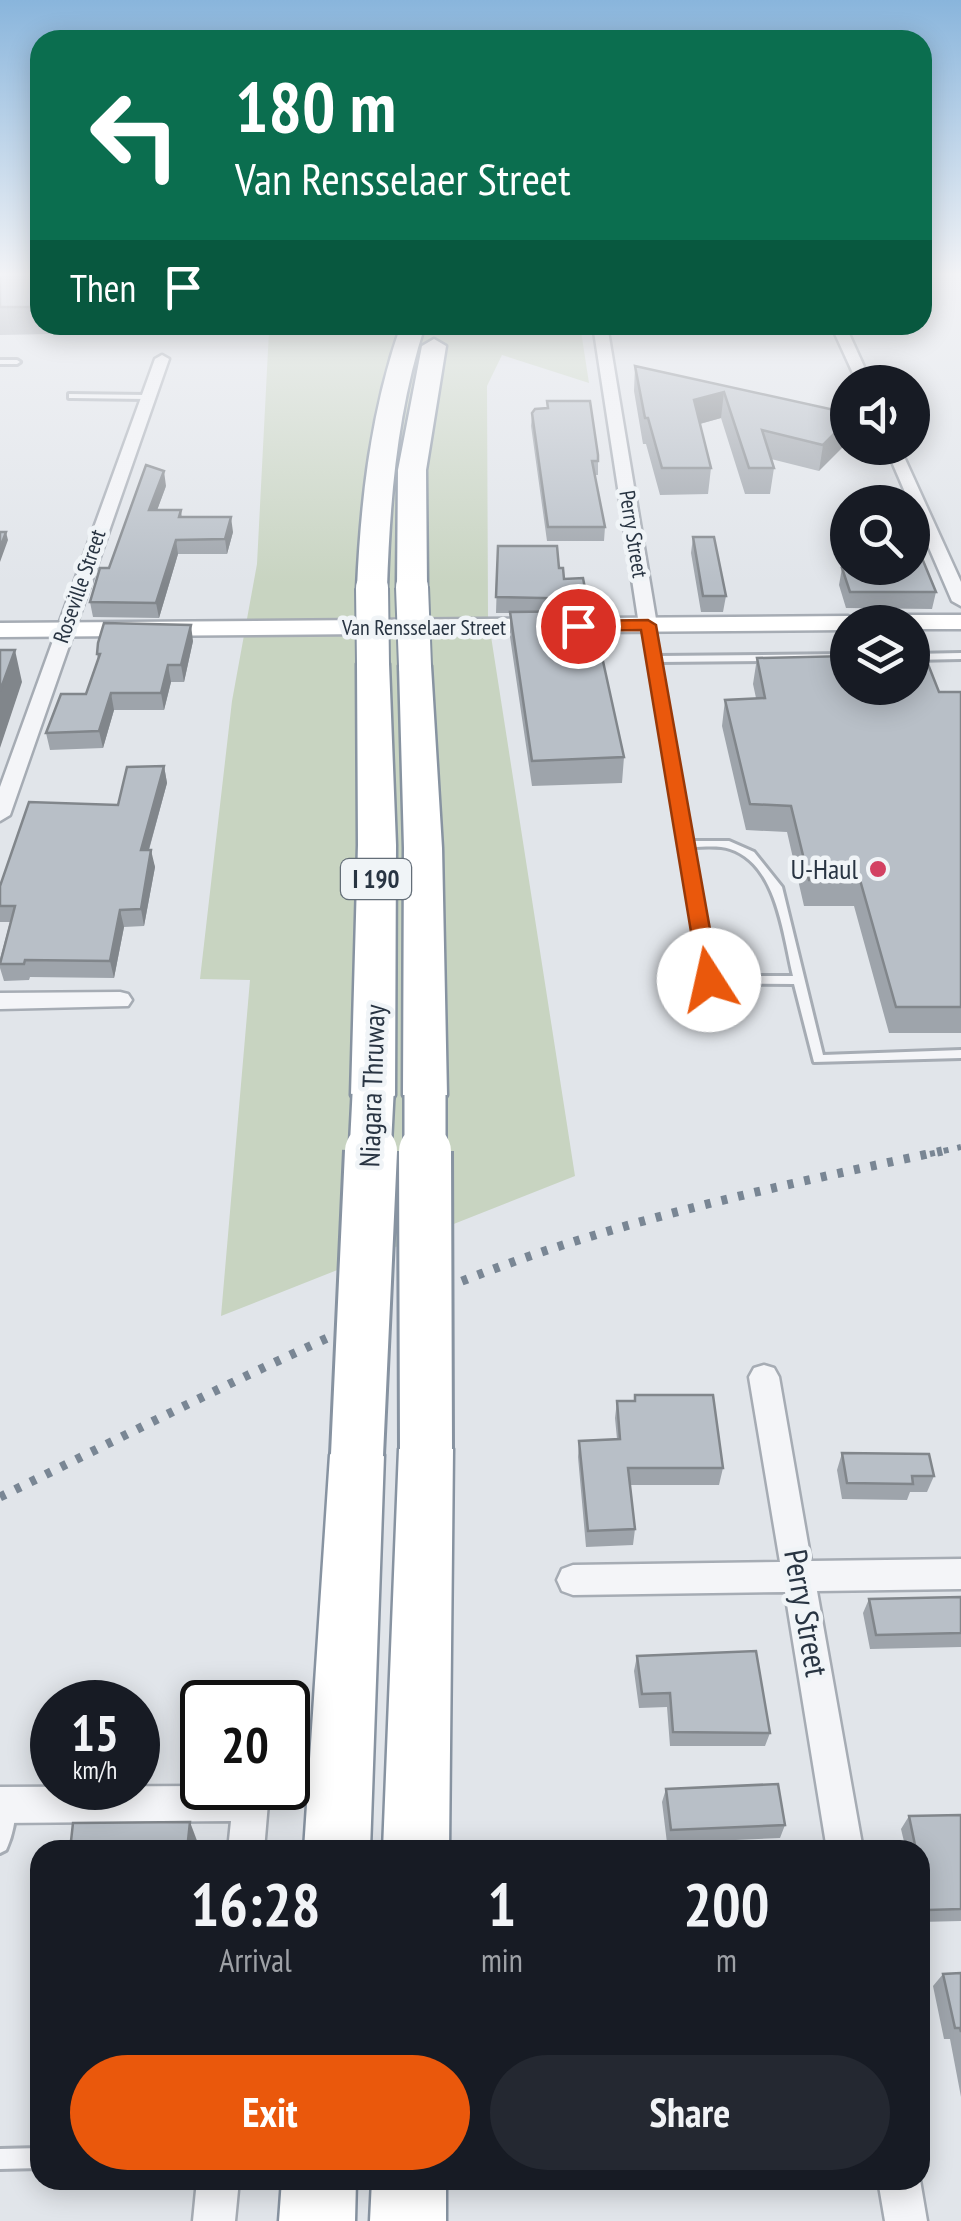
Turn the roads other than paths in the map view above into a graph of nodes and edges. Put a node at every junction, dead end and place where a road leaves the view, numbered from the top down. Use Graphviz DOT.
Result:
graph roads {
  1 [pos="155,377"];
  2 [pos="397,377"];
  3 [pos="427,377"];
  4 [pos="608,377"];
  5 [pos="72,396"];
  6 [pos="146,397"];
  7 [pos="901,465"];
  8 [pos="961,601"];
  9 [pos="930,622"];
  10 [pos="961,622"];
  11 [pos="830,623"];
  12 [pos="648,625"];
  13 [pos="0,630"];
  14 [pos="64,630"];
  15 [pos="930,656"];
  16 [pos="961,656"];
  17 [pos="830,657"];
  18 [pos="654,658"];
  19 [pos="0,815"];
  20 [pos="686,844"];
  21 [pos="799,980"];
  22 [pos="0,1000"];
  23 [pos="120,1000"];
  24 [pos="961,1054"];
  25 [pos="764,1377"];
  26 [pos="961,1574"];
  27 [pos="800,1576"];
  28 [pos="573,1580"];
  29 [pos="4,1805"];
  30 [pos="247,1840"];
  31 [pos="338,1840"];
  32 [pos="416,1840"];
  33 [pos="843,1840"];
  34 [pos="0,1844"];
  35 [pos="30,2158"];
  36 [pos="0,2159"];
  37 [pos="217,2190"];
  38 [pos="319,2190"];
  39 [pos="409,2190"];
  40 [pos="901,2190"];
  41 [pos="214,2221"];
  42 [pos="317,2221"];
  43 [pos="408,2221"];
  44 [pos="906,2221"];
  1 -- 6 [label="street, Roseville Street"];
  2 -- 31 [label="highway, Niagara Thruway / I 190, bridge"];
  3 -- 32 [label="highway, Niagara Thruway / I 190, bridge"];
  4 -- 12 [label="street, Perry Street"];
  5 -- 6 [label="lane"];
  6 -- 14 [label="street, Roseville Street"];
  7 -- 8 [label="street"];
  9 -- 10 [label="street"];
  11 -- 12 [label="street, Van Rensselaer Street"];
  12 -- 14 [label="street, Van Rensselaer Street"];
  12 -- 18 [label="lane, Perry Street"];
  13 -- 14 [label="street, Van Rensselaer Street"];
  14 -- 19 [label="street, Roseville Street"];
  15 -- 16 [label="lane"];
  17 -- 18 [label="lane"];
  18 -- 20 [label="lane, Perry Street"];
  20 -- 21 [label="lane"];
  20 -- 21 [label="lane, Perry Street"];
  21 -- 24 [label="lane"];
  22 -- 23 [label="street"];
  25 -- 27 [label="street, Perry Street"];
  26 -- 27 [label="street"];
  27 -- 28 [label="street"];
  27 -- 33 [label="street, Perry Street"];
  29 -- 30 [label="street"];
  29 -- 34 [label="lane"];
  35 -- 36 [label="lane"];
  37 -- 41 [label="street"];
  38 -- 42 [label="highway"];
  39 -- 43 [label="highway"];
  40 -- 44 [label="street"];
}
